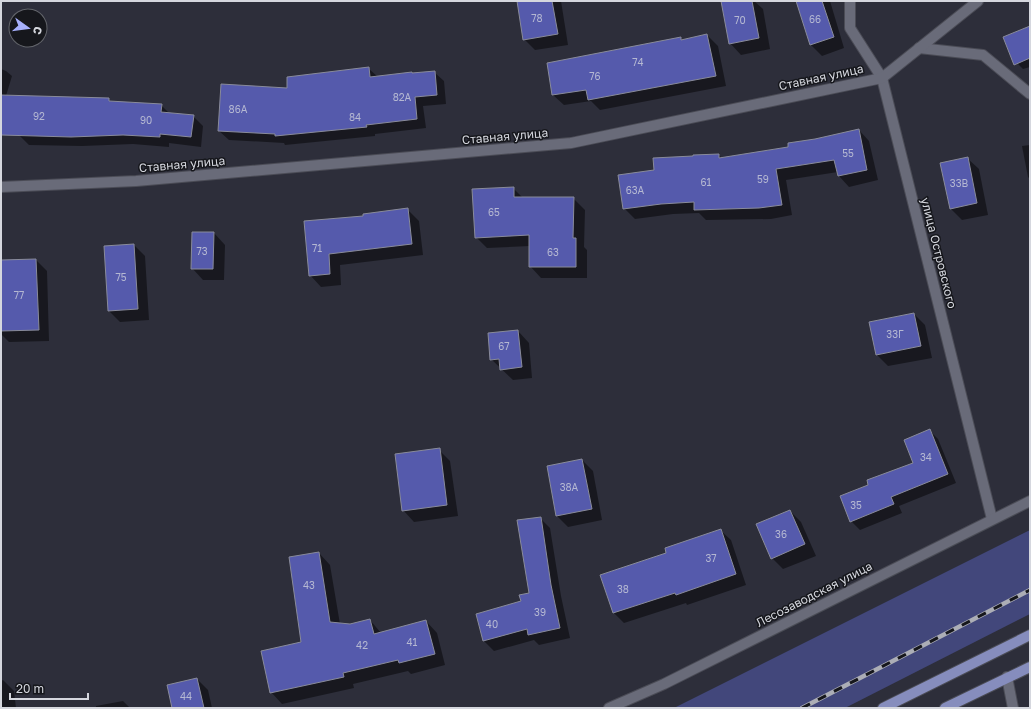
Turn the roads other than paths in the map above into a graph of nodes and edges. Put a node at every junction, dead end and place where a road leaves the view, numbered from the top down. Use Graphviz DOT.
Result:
graph roads {
  1 [pos="850,1"];
  2 [pos="978,1"];
  3 [pos="919,48"];
  4 [pos="882,78"];
  5 [pos="1030,94"];
  6 [pos="1,187"];
  7 [pos="1030,501"];
  8 [pos="992,519"];
  9 [pos="1030,635"];
  10 [pos="1030,667"];
  11 [pos="1007,677"];
  12 [pos="609,708"];
  13 [pos="883,708"];
  14 [pos="945,708"];
  15 [pos="1013,708"];
  1 -- 4 [label="street, улица Островского"];
  2 -- 3 [label="street, Ставная улица"];
  3 -- 4 [label="street, Ставная улица"];
  3 -- 5 [label="street"];
  4 -- 6 [label="street, Ставная улица"];
  4 -- 8 [label="street, улица Островского"];
  7 -- 8 [label="street, Лесозаводская улица"];
  8 -- 12 [label="street, Лесозаводская улица"];
  9 -- 13 [label="main road"];
  10 -- 11 [label="main road"];
  11 -- 14 [label="main road"];
  11 -- 15 [label="street"];
}
